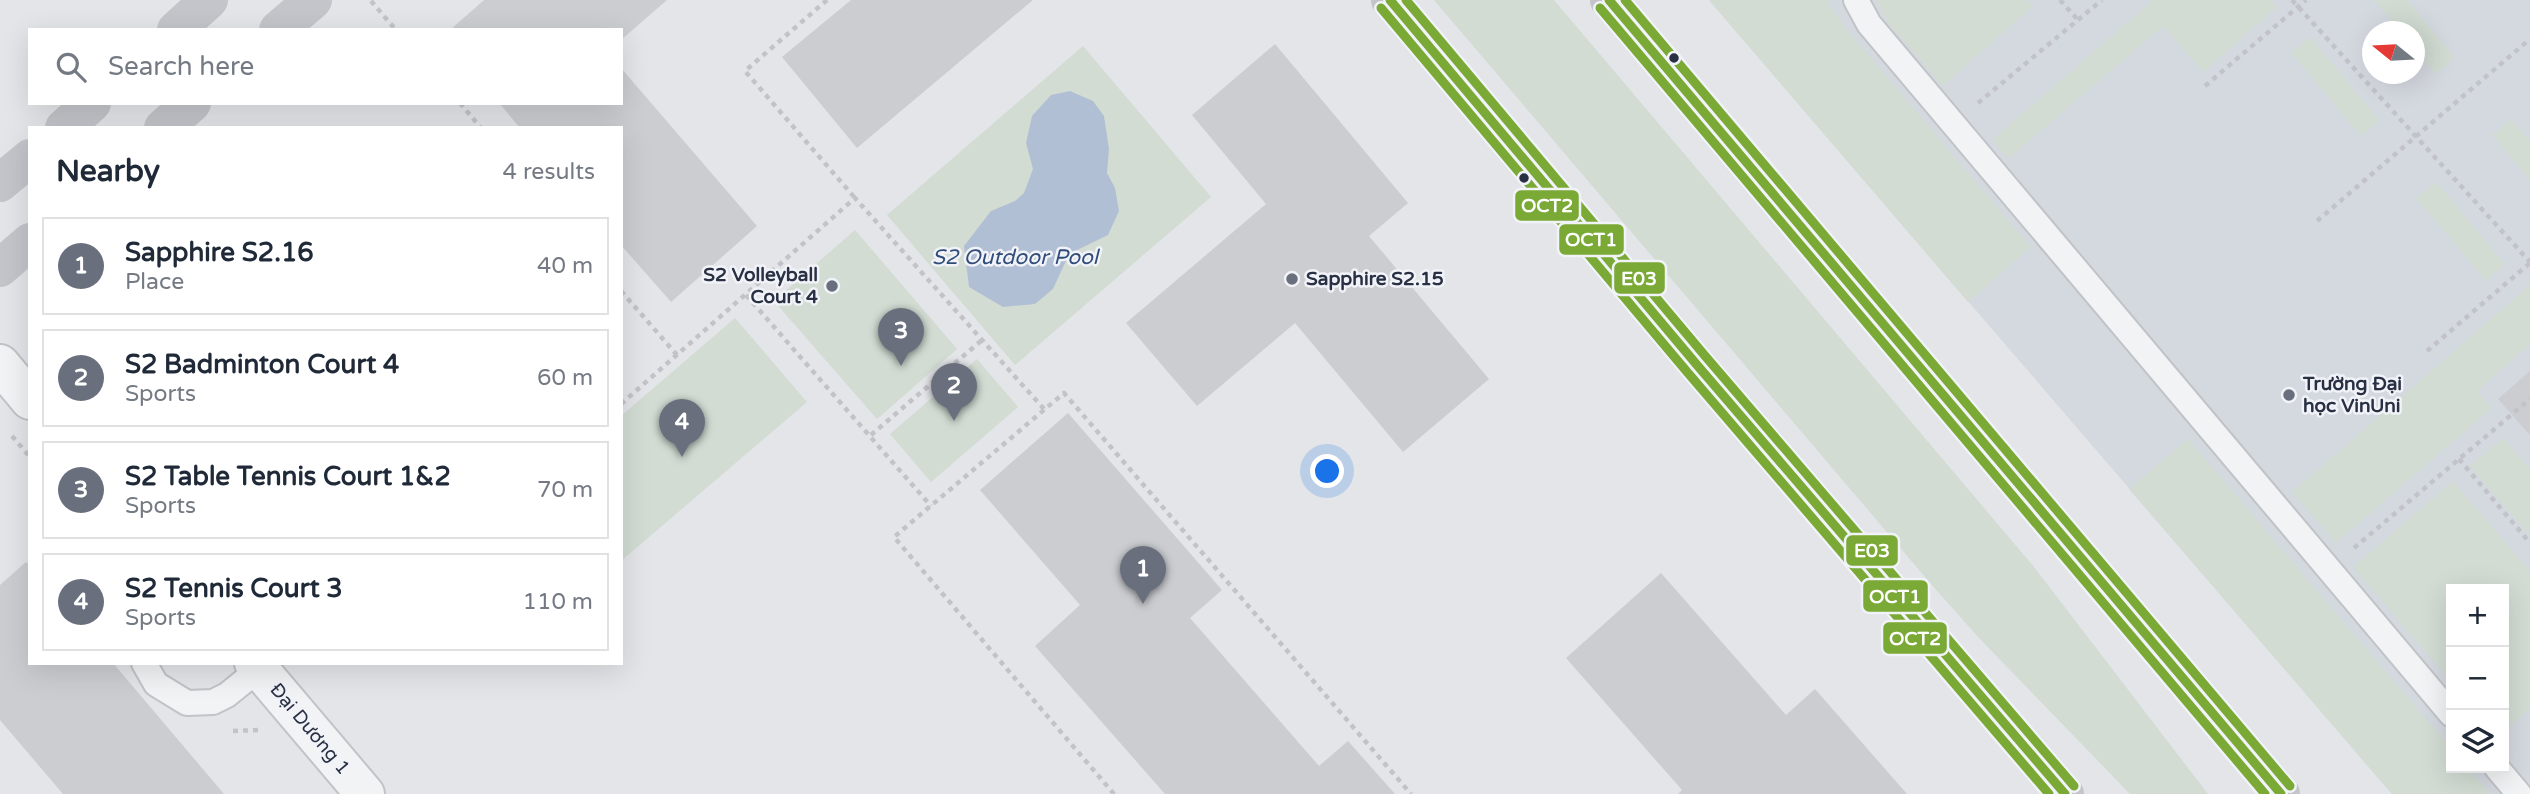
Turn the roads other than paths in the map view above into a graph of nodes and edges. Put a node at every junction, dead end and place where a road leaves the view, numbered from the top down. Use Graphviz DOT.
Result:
graph roads {
  1 [pos="209,0"];
  2 [pos="313,0"];
  3 [pos="1390,0"];
  4 [pos="1609,0"];
  5 [pos="1856,0"];
  6 [pos="178,28"];
  7 [pos="280,28"];
  8 [pos="90,105"];
  9 [pos="190,105"];
  10 [pos="66,126"];
  11 [pos="165,126"];
  12 [pos="28,160"];
  13 [pos="0,183"];
  14 [pos="28,244"];
  15 [pos="0,268"];
  16 [pos="0,364"];
  17 [pos="28,398"];
  18 [pos="145,665"];
  19 [pos="256,666"];
  20 [pos="2448,710"];
  21 [pos="2501,773"];
  22 [pos="365,794"];
  23 [pos="2065,794"];
  24 [pos="2281,794"];
  25 [pos="2519,794"];
  1 -- 6 [label="main road"];
  2 -- 7 [label="main road"];
  3 -- 23 [label="main road"];
  4 -- 24 [label="main road"];
  5 -- 20 [label="lane"];
  8 -- 10 [label="main road"];
  9 -- 11 [label="main road"];
  12 -- 13 [label="main road"];
  14 -- 15 [label="main road"];
  16 -- 17 [label="street"];
  18 -- 19 [label="lane"];
  19 -- 22 [label="street, Đại Dương 1"];
  21 -- 25 [label="lane"];
}
